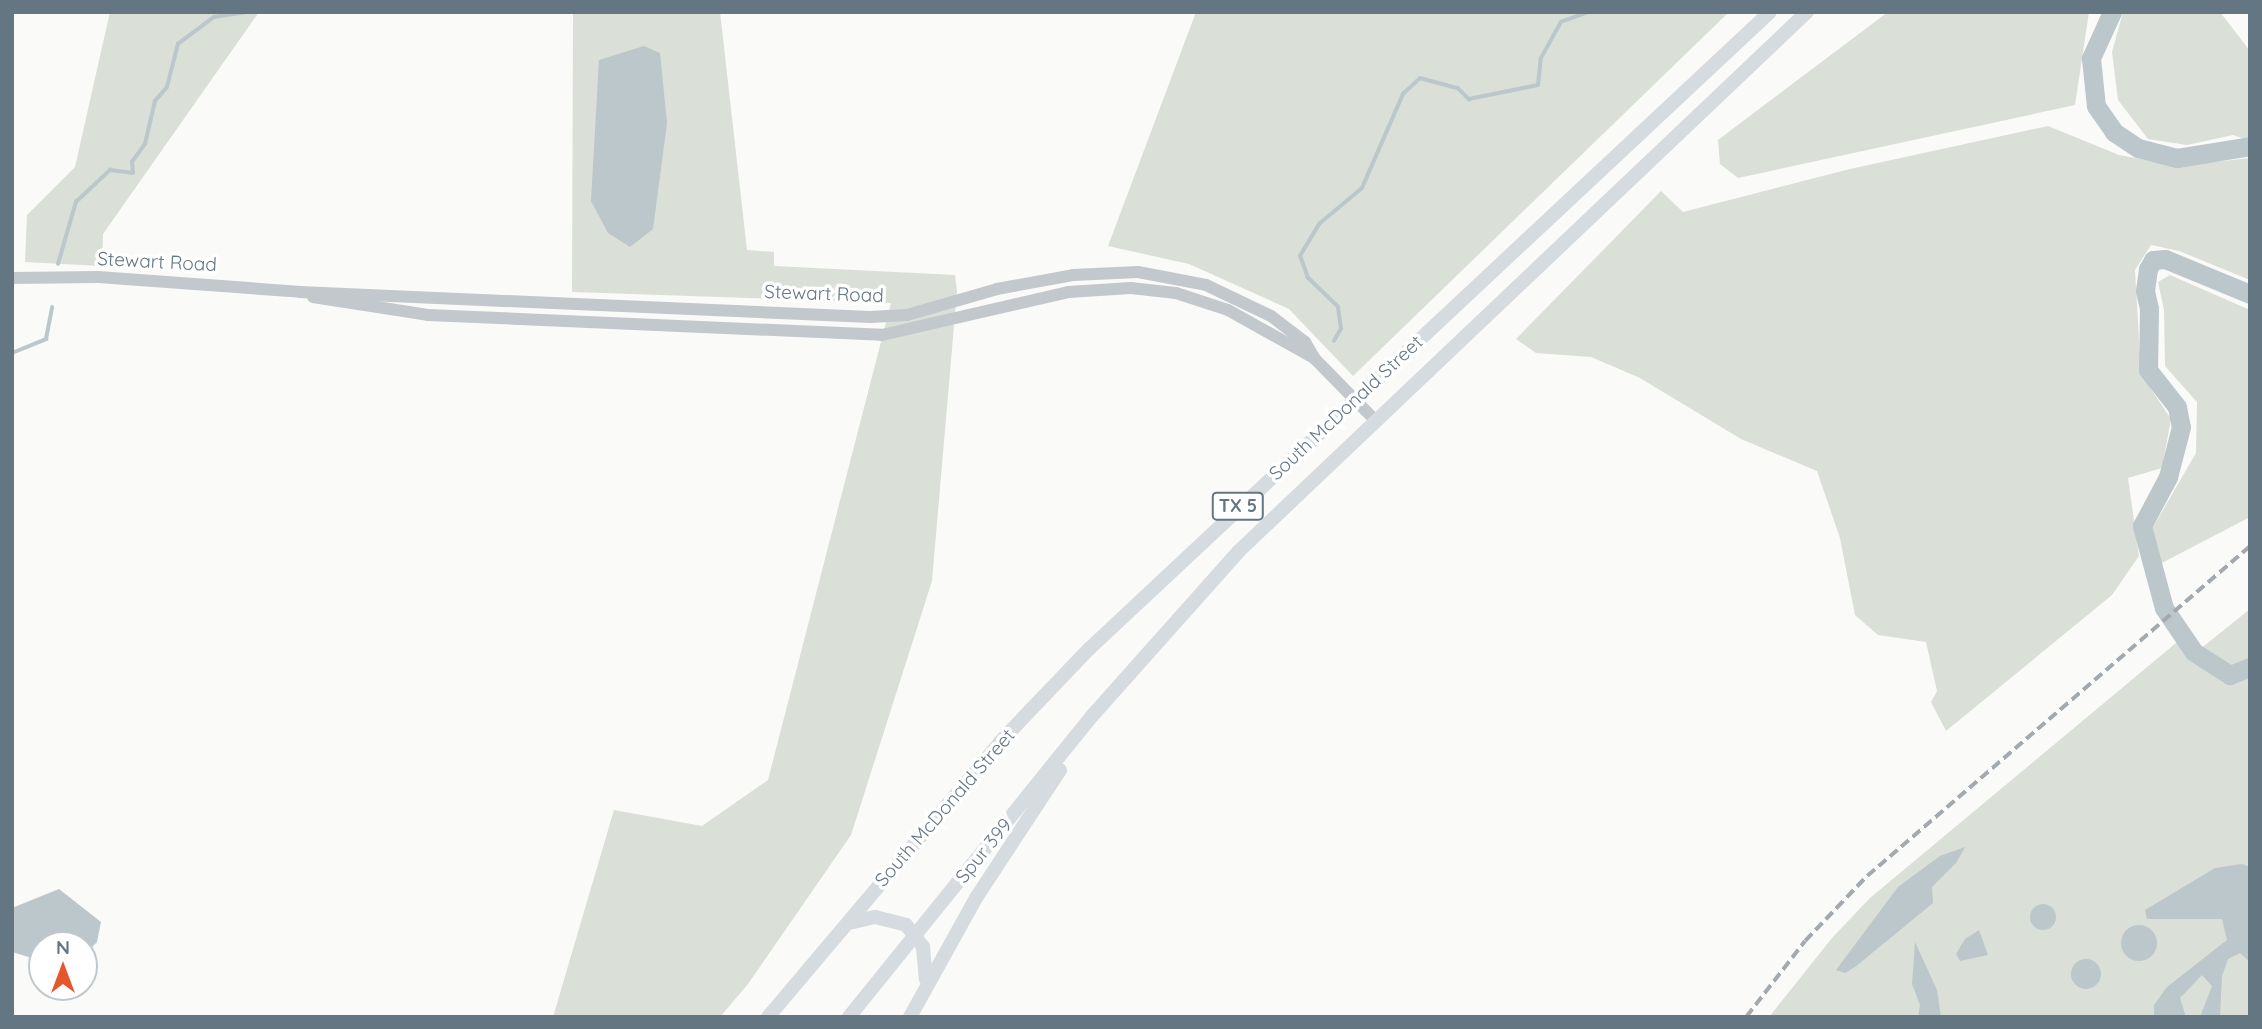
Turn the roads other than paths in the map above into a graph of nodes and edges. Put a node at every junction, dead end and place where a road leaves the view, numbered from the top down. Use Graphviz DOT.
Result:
graph roads {
  1 [pos="1770,12"];
  2 [pos="1805,14"];
  3 [pos="12,278"];
  4 [pos="300,292"];
  5 [pos="1315,359"];
  6 [pos="1357,401"];
  7 [pos="1376,420"];
  8 [pos="1120,686"];
  9 [pos="848,923"];
  10 [pos="916,935"];
  11 [pos="801,978"];
  12 [pos="925,987"];
  13 [pos="768,1017"];
  14 [pos="780,1017"];
  15 [pos="849,1017"];
  16 [pos="910,1017"];
  1 -- 6 [label="main road, South McDonald Street / TX 5"];
  2 -- 7 [label="main road, South McDonald Street / TX 5"];
  3 -- 4 [label="street, Stewart Road"];
  4 -- 5 [label="street, Stewart Road"];
  4 -- 5 [label="street, Stewart Road"];
  5 -- 6 [label="street, Stewart Road"];
  6 -- 7 [label="street, Stewart Road"];
  6 -- 9 [label="main road, South McDonald Street / TX 5"];
  7 -- 8 [label="main road, South McDonald Street / TX 5"];
  8 -- 10 [label="main road, Spur 399"];
  8 -- 12 [label="main road, TX 5"];
  9 -- 10 [label="main road"];
  9 -- 11 [label="main road, South McDonald Street / TX 5"];
  10 -- 12 [label="main road"];
  10 -- 15 [label="main road, Spur 399"];
  11 -- 13 [label="main road"];
  11 -- 14 [label="main road, TX 5"];
  12 -- 16 [label="main road, TX 5"];
}
